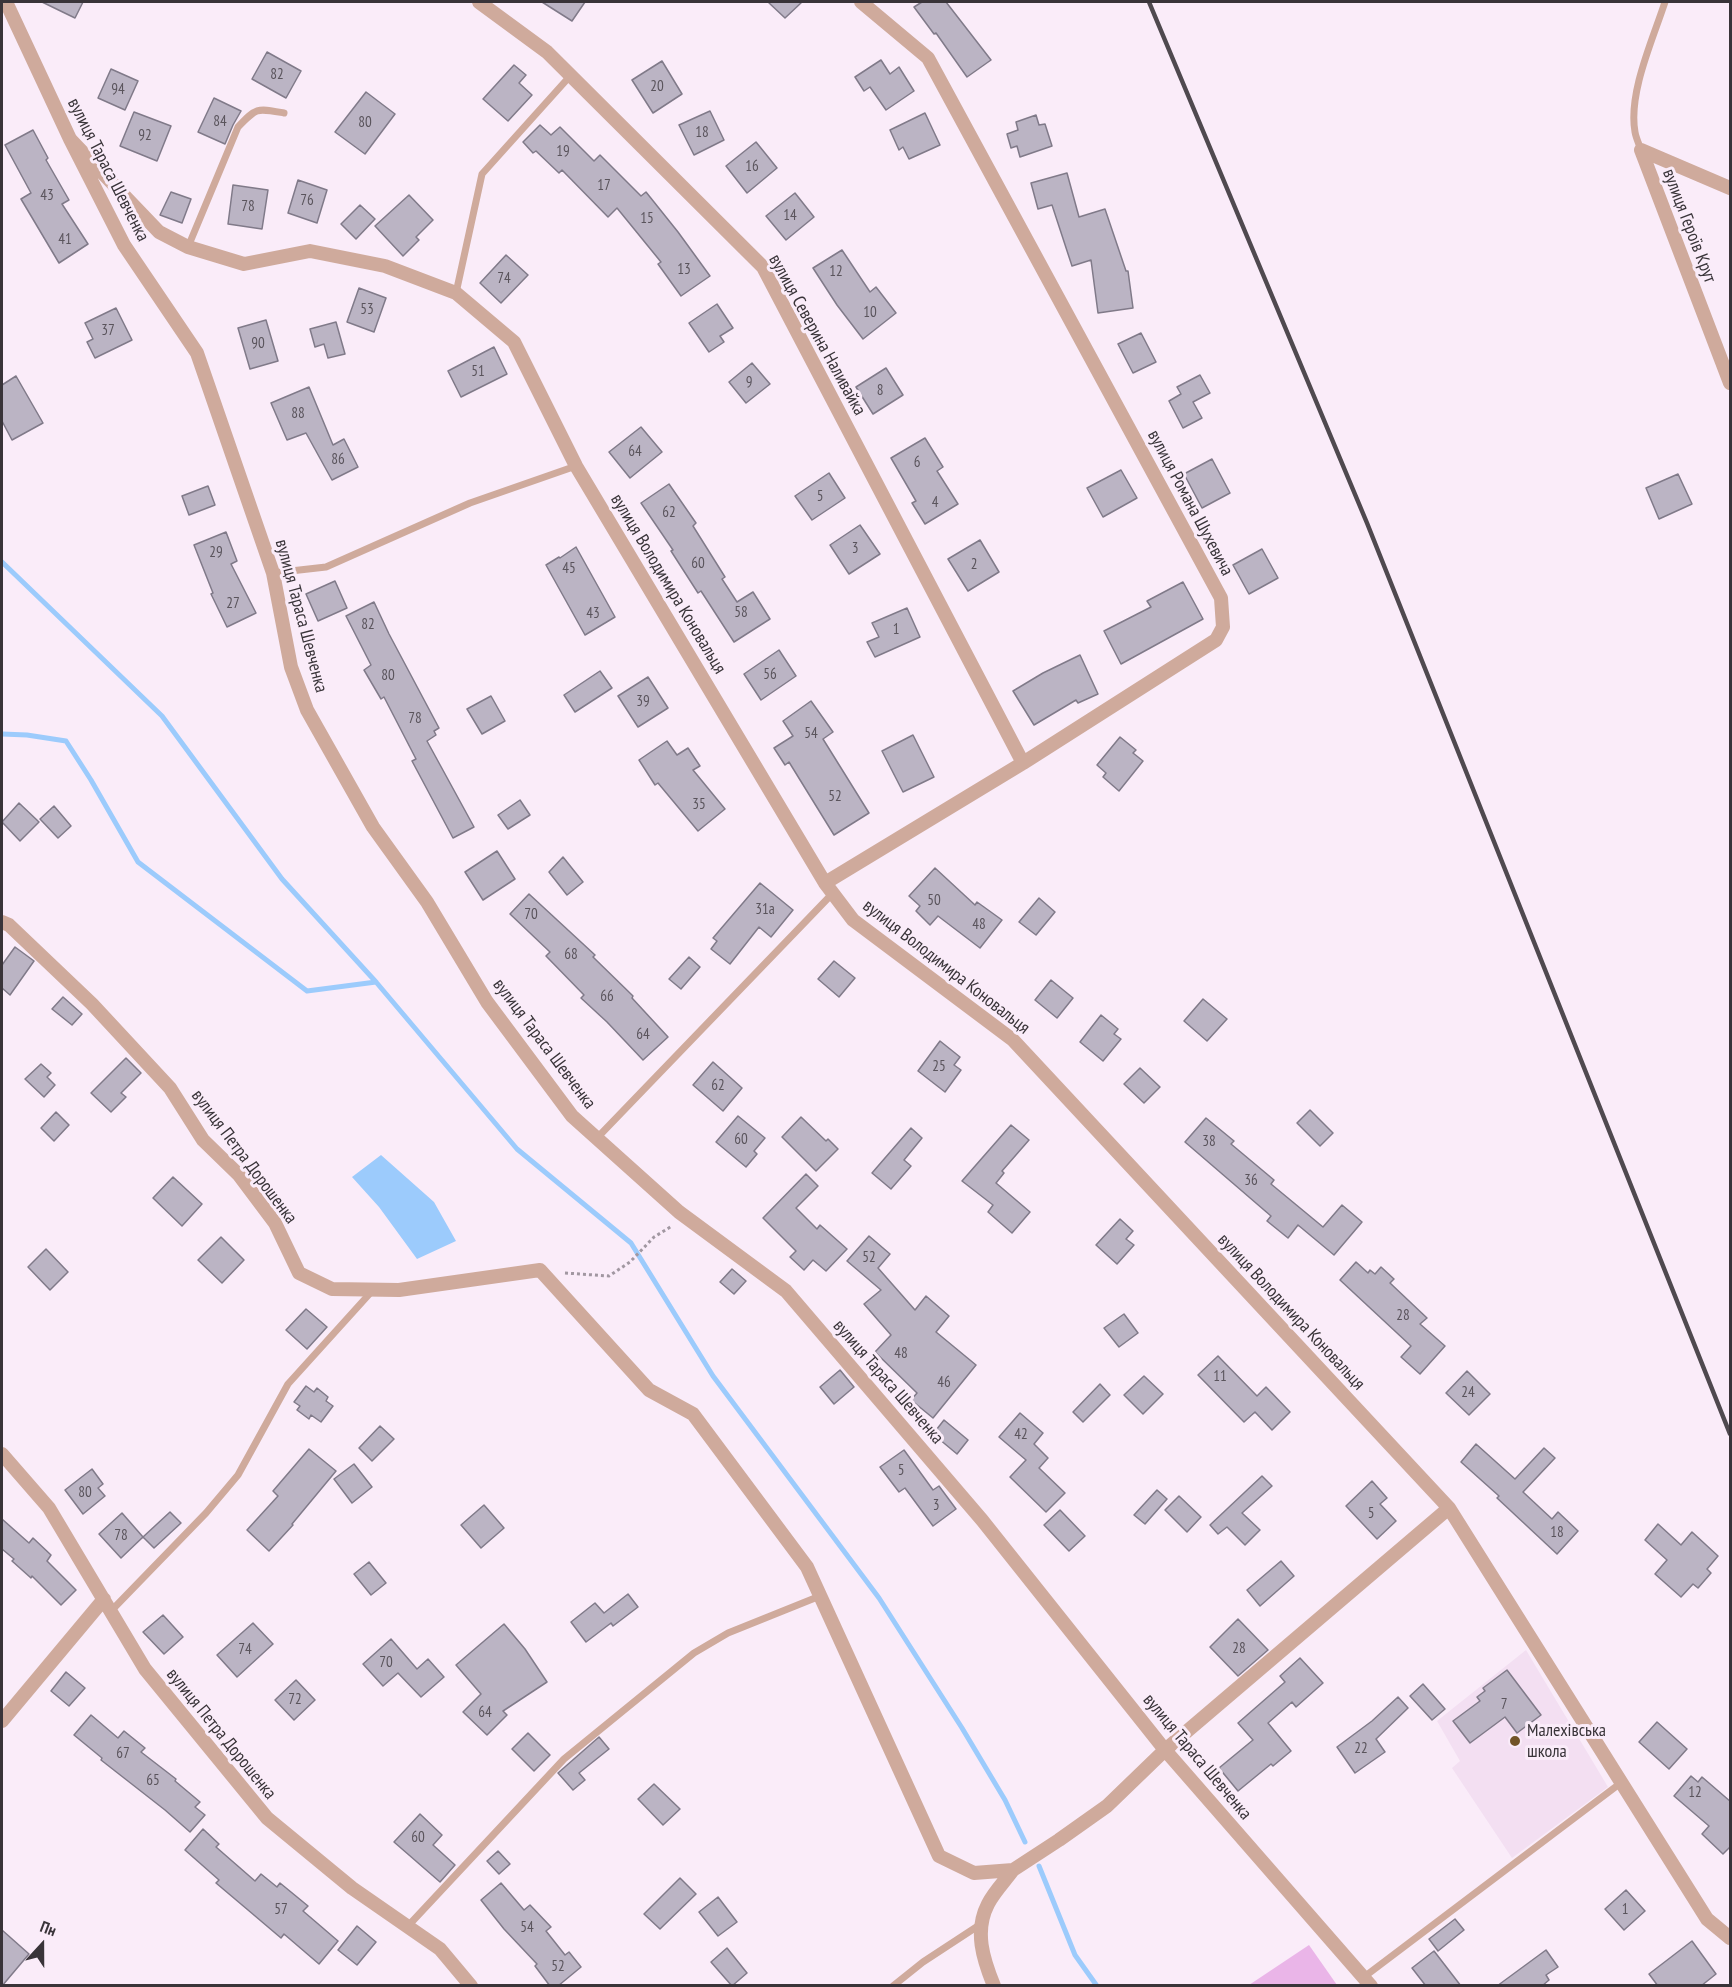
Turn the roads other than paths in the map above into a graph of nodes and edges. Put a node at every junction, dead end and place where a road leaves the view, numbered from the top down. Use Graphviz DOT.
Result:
graph roads {
  1 [pos="6,2"];
  2 [pos="479,2"];
  3 [pos="861,2"];
  4 [pos="1665,2"];
  5 [pos="571,75"];
  6 [pos="284,113"];
  7 [pos="70,140"];
  8 [pos="1641,150"];
  9 [pos="1731,188"];
  10 [pos="188,247"];
  11 [pos="456,293"];
  12 [pos="1731,382"];
  13 [pos="576,466"];
  14 [pos="273,573"];
  15 [pos="1023,763"];
  16 [pos="829,888"];
  17 [pos="2,922"];
  18 [pos="597,1138"];
  19 [pos="373,1290"];
  20 [pos="2,1454"];
  21 [pos="1449,1508"];
  22 [pos="820,1596"];
  23 [pos="107,1605"];
  24 [pos="2,1721"];
  25 [pos="1165,1750"];
  26 [pos="1622,1782"];
  27 [pos="1013,1870"];
  28 [pos="981,1924"];
  29 [pos="408,1926"];
  30 [pos="1731,1938"];
  31 [pos="1368,1981"];
  32 [pos="471,1986"];
  33 [pos="893,1986"];
  34 [pos="994,1986"];
  1 -- 7 [label="street, вулиця Тараса Шевченка"];
  2 -- 5 [label="street, вулиця Северина Наливайка"];
  3 -- 15 [label="street, вулиця Романа Шухевича"];
  4 -- 8 [label="lane"];
  5 -- 11 [label="lane"];
  5 -- 15 [label="street, вулиця Северина Наливайка"];
  6 -- 10 [label="lane"];
  7 -- 10 [label="street, вулиця Володимира Коновальця"];
  7 -- 14 [label="street, вулиця Тараса Шевченка"];
  8 -- 9 [label="street"];
  8 -- 12 [label="street, вулиця Героїв Крут"];
  10 -- 11 [label="street, вулиця Володимира Коновальця"];
  11 -- 13 [label="street, вулиця Володимира Коновальця"];
  13 -- 14 [label="lane"];
  13 -- 16 [label="street, вулиця Володимира Коновальця"];
  14 -- 18 [label="street, вулиця Тараса Шевченка"];
  15 -- 16 [label="street, вулиця Романа Шухевича"];
  16 -- 18 [label="lane"];
  16 -- 21 [label="street, вулиця Володимира Коновальця"];
  17 -- 19 [label="street, вулиця Петра Дорошенка"];
  18 -- 25 [label="street, вулиця Тараса Шевченка"];
  19 -- 22 [label="street, вулиця Петра Дорошенка"];
  19 -- 23 [label="lane"];
  20 -- 23 [label="street, вулиця Петра Дорошенка"];
  21 -- 25 [label="street"];
  21 -- 26 [label="street, вулиця Володимира Коновальця"];
  22 -- 27 [label="street"];
  22 -- 29 [label="lane"];
  23 -- 24 [label="street"];
  23 -- 29 [label="street, вулиця Петра Дорошенка"];
  25 -- 27 [label="street"];
  25 -- 31 [label="street, вулиця Тараса Шевченка"];
  26 -- 30 [label="street, вулиця Володимира Коновальця"];
  26 -- 31 [label="lane"];
  27 -- 28 [label="street"];
  28 -- 33 [label="lane"];
  28 -- 34 [label="street"];
  29 -- 32 [label="street, вулиця Петра Дорошенка"];
}
